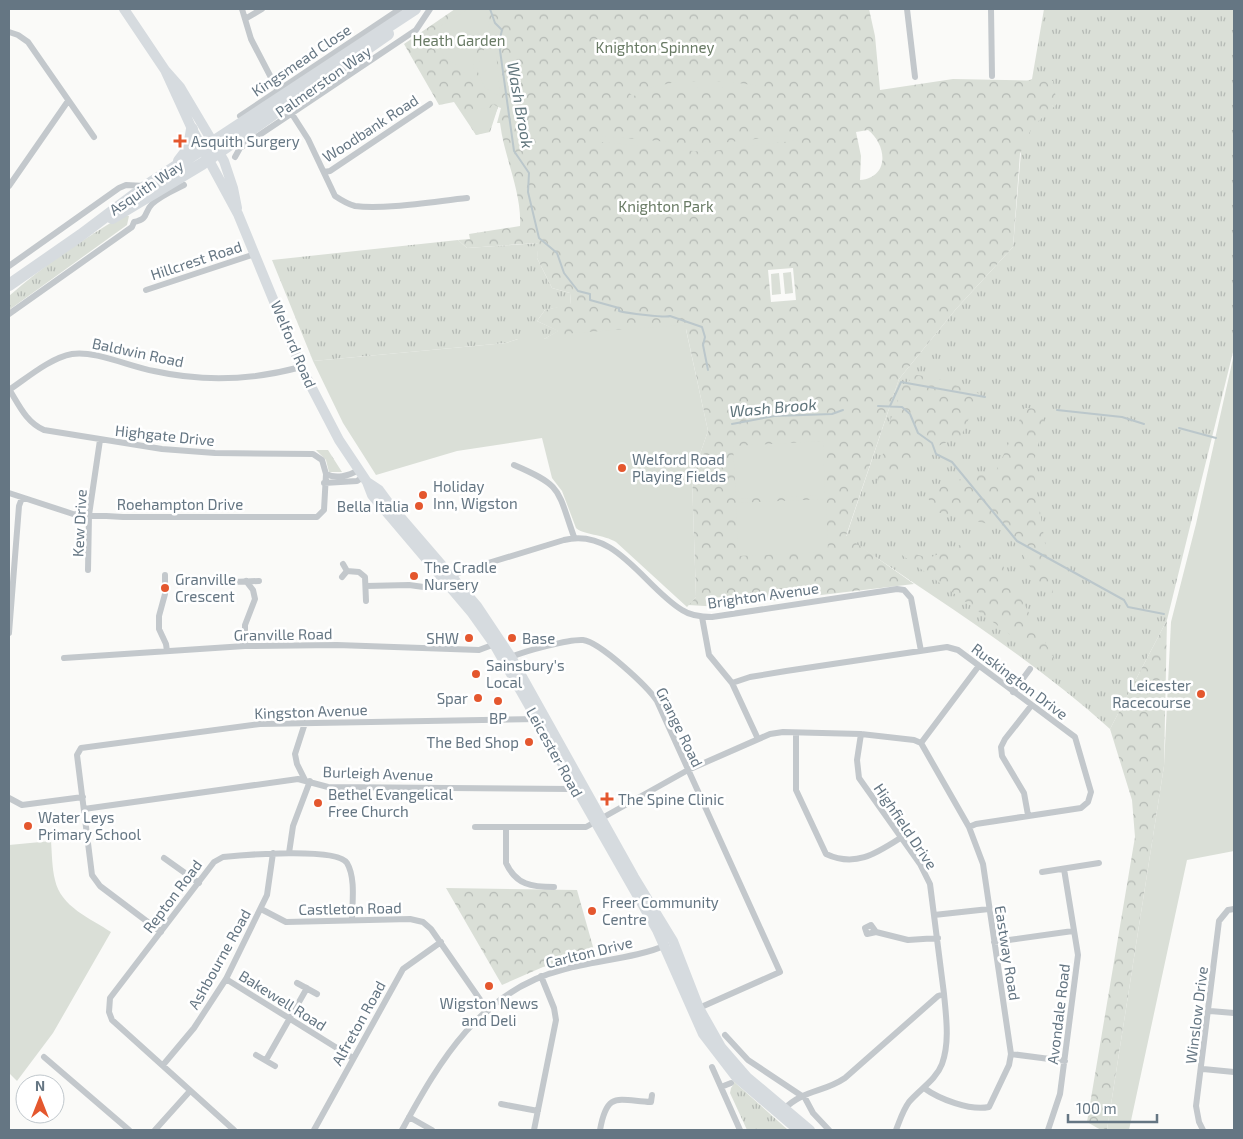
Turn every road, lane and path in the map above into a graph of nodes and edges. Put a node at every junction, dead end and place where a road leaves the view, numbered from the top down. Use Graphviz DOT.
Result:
graph roads {
  1 [pos="124,9"];
  2 [pos="242,9"];
  3 [pos="262,9"];
  4 [pos="400,9"];
  5 [pos="414,9"];
  6 [pos="425,9"];
  7 [pos="430,9"];
  8 [pos="907,9"];
  9 [pos="991,9"];
  10 [pos="245,19"];
  11 [pos="9,32"];
  12 [pos="165,70"];
  13 [pos="992,76"];
  14 [pos="916,77"];
  15 [pos="278,90"];
  16 [pos="68,101"];
  17 [pos="430,104"];
  18 [pos="289,110"];
  19 [pos="257,113"];
  20 [pos="240,116"];
  21 [pos="192,129"];
  22 [pos="94,137"];
  23 [pos="211,151"];
  24 [pos="236,157"];
  25 [pos="174,167"];
  26 [pos="324,172"];
  27 [pos="184,185"];
  28 [pos="9,186"];
  29 [pos="146,186"];
  30 [pos="467,198"];
  31 [pos="126,211"];
  32 [pos="134,222"];
  33 [pos="81,235"];
  34 [pos="254,254"];
  35 [pos="9,266"];
  36 [pos="9,285"];
  37 [pos="146,290"];
  38 [pos="9,314"];
  39 [pos="302,367"];
  40 [pos="9,389"];
  41 [pos="100,440"];
  42 [pos="514,465"];
  43 [pos="363,476"];
  44 [pos="324,479"];
  45 [pos="9,493"];
  46 [pos="22,498"];
  47 [pos="89,515"];
  48 [pos="574,537"];
  49 [pos="343,564"];
  50 [pos="88,570"];
  51 [pos="165,575"];
  52 [pos="448,578"];
  53 [pos="259,580"];
  54 [pos="246,581"];
  55 [pos="233,582"];
  56 [pos="366,586"];
  57 [pos="366,601"];
  58 [pos="702,616"];
  59 [pos="9,633"];
  60 [pos="498,642"];
  61 [pos="245,646"];
  62 [pos="167,651"];
  63 [pos="921,651"];
  64 [pos="512,657"];
  65 [pos="64,658"];
  66 [pos="978,667"];
  67 [pos="1030,669"];
  68 [pos="732,684"];
  69 [pos="1013,692"];
  70 [pos="1032,706"];
  71 [pos="541,717"];
  72 [pos="305,723"];
  73 [pos="796,732"];
  74 [pos="861,734"];
  75 [pos="758,739"];
  76 [pos="920,743"];
  77 [pos="688,770"];
  78 [pos="307,781"];
  79 [pos="579,786"];
  80 [pos="83,797"];
  81 [pos="9,798"];
  82 [pos="84,808"];
  83 [pos="1028,815"];
  84 [pos="598,820"];
  85 [pos="475,827"];
  86 [pos="506,827"];
  87 [pos="969,827"];
  88 [pos="902,837"];
  89 [pos="289,853"];
  90 [pos="273,854"];
  91 [pos="164,858"];
  92 [pos="1099,863"];
  93 [pos="1064,869"];
  94 [pos="1042,872"];
  95 [pos="199,883"];
  96 [pos="554,887"];
  97 [pos="989,908"];
  98 [pos="1234,908"];
  99 [pos="261,909"];
  100 [pos="934,915"];
  101 [pos="352,920"];
  102 [pos="1073,931"];
  103 [pos="161,932"];
  104 [pos="876,932"];
  105 [pos="938,938"];
  106 [pos="441,942"];
  107 [pos="994,942"];
  108 [pos="669,943"];
  109 [pos="541,976"];
  110 [pos="226,979"];
  111 [pos="297,983"];
  112 [pos="307,988"];
  113 [pos="316,994"];
  114 [pos="944,994"];
  115 [pos="699,1008"];
  116 [pos="1210,1010"];
  117 [pos="488,1011"];
  118 [pos="1234,1013"];
  119 [pos="290,1018"];
  120 [pos="725,1035"];
  121 [pos="711,1039"];
  122 [pos="1011,1054"];
  123 [pos="256,1055"];
  124 [pos="44,1057"];
  125 [pos="353,1058"];
  126 [pos="266,1060"];
  127 [pos="1065,1061"];
  128 [pos="163,1065"];
  129 [pos="276,1066"];
  130 [pos="712,1066"];
  131 [pos="1202,1069"];
  132 [pos="1234,1072"];
  133 [pos="731,1083"];
  134 [pos="721,1087"];
  135 [pos="924,1088"];
  136 [pos="190,1091"];
  137 [pos="802,1096"];
  138 [pos="651,1102"];
  139 [pos="501,1104"];
  140 [pos="538,1111"];
  141 [pos="781,1112"];
  142 [pos="409,1117"];
  143 [pos="129,1130"];
  144 [pos="155,1130"];
  145 [pos="234,1130"];
  146 [pos="314,1130"];
  147 [pos="402,1130"];
  148 [pos="432,1130"];
  149 [pos="534,1130"];
  150 [pos="600,1130"];
  151 [pos="740,1130"];
  152 [pos="798,1130"];
  153 [pos="810,1130"];
  154 [pos="829,1130"];
  155 [pos="896,1130"];
  156 [pos="1048,1130"];
  157 [pos="1203,1130"];
  1 -- 12 [label="main road, Welford Road"];
  2 -- 10 [label="street"];
  3 -- 10 [label="street"];
  4 -- 15 [label="street, Kingsmead Close"];
  5 -- 19 [label="highway, Palmerston Way"];
  6 -- 18 [label="highway, Palmerston Way"];
  7 -- 18 [label="street"];
  8 -- 14 [label="street"];
  9 -- 13 [label="street"];
  10 -- 15 [label="street"];
  11 -- 16 [label="street"];
  12 -- 21 [label="main road, Welford Road"];
  12 -- 23 [label="main road, Welford Road"];
  15 -- 20 [label="street, Kingsmead Close"];
  16 -- 22 [label="street"];
  16 -- 28 [label="street"];
  17 -- 26 [label="street, Woodbank Road"];
  18 -- 19 [label="highway"];
  18 -- 23 [label="highway, Palmerston Way"];
  18 -- 24 [label="street"];
  18 -- 26 [label="street"];
  19 -- 23 [label="highway, Palmerston Way"];
  21 -- 23 [label="main road, Welford Road"];
  21 -- 25 [label="highway"];
  23 -- 25 [label="highway, Asquith Way"];
  23 -- 31 [label="highway, Asquith Way"];
  23 -- 34 [label="main road, Welford Road"];
  25 -- 29 [label="highway, Asquith Way"];
  26 -- 30 [label="street"];
  27 -- 32 [label="street"];
  29 -- 33 [label="highway, Asquith Way"];
  29 -- 35 [label="street"];
  31 -- 32 [label="street"];
  31 -- 33 [label="highway, Asquith Way"];
  32 -- 38 [label="street"];
  33 -- 36 [label="highway, Asquith Way"];
  34 -- 37 [label="street, Hillcrest Road"];
  34 -- 39 [label="main road, Welford Road"];
  39 -- 40 [label="street, Baldwin Road"];
  39 -- 43 [label="main road, Welford Road"];
  40 -- 41 [label="street, Highgate Drive"];
  41 -- 44 [label="street, Highgate Drive"];
  41 -- 47 [label="street, Kew Drive"];
  42 -- 48 [label="street"];
  43 -- 44 [label="street"];
  43 -- 52 [label="main road, Leicester Road"];
  44 -- 47 [label="street, Roehampton Drive"];
  45 -- 46 [label="street, Roehampton Drive"];
  46 -- 47 [label="street, Roehampton Drive"];
  46 -- 59 [label="street"];
  47 -- 50 [label="street, Kew Drive"];
  48 -- 52 [label="street"];
  48 -- 58 [label="street, Brighton Avenue"];
  49 -- 56 [label="street"];
  51 -- 62 [label="street"];
  52 -- 56 [label="street"];
  52 -- 60 [label="main road, Leicester Road"];
  53 -- 54 [label="street"];
  54 -- 55 [label="street"];
  54 -- 61 [label="street"];
  56 -- 57 [label="street"];
  58 -- 63 [label="street, Brighton Avenue"];
  58 -- 68 [label="street"];
  60 -- 61 [label="street, Granville Road"];
  60 -- 64 [label="main road, Leicester Road"];
  60 -- 71 [label="main road, Leicester Road"];
  61 -- 62 [label="street, Granville Road"];
  62 -- 65 [label="street, Granville Road"];
  63 -- 66 [label="street, Ruskington Drive"];
  63 -- 68 [label="street, Ruskington Drive"];
  64 -- 71 [label="main road, Leicester Road"];
  64 -- 77 [label="street, Grange Road"];
  66 -- 69 [label="street, Ruskington Drive"];
  66 -- 76 [label="street"];
  67 -- 69 [label="street"];
  68 -- 75 [label="street"];
  69 -- 70 [label="street, Ruskington Drive"];
  70 -- 83 [label="street"];
  70 -- 83 [label="street, Ruskington Drive"];
  71 -- 72 [label="street, Kingston Avenue"];
  71 -- 79 [label="main road, Leicester Road"];
  72 -- 78 [label="street"];
  72 -- 80 [label="street, Kingston Avenue"];
  73 -- 74 [label="street"];
  73 -- 75 [label="street"];
  73 -- 88 [label="street"];
  74 -- 76 [label="street"];
  74 -- 88 [label="street, Highfield Drive"];
  75 -- 77 [label="street"];
  76 -- 87 [label="street, Eastway Road"];
  77 -- 84 [label="street"];
  77 -- 115 [label="street, Grange Road"];
  78 -- 79 [label="street, Burleigh Avenue"];
  78 -- 82 [label="street, Burleigh Avenue"];
  78 -- 89 [label="street"];
  79 -- 84 [label="main road, Leicester Road"];
  80 -- 81 [label="street"];
  80 -- 82 [label="street"];
  82 -- 103 [label="street"];
  83 -- 87 [label="street, Ruskington Drive"];
  84 -- 86 [label="street"];
  84 -- 108 [label="main road, Leicester Road"];
  85 -- 86 [label="street"];
  86 -- 96 [label="street"];
  87 -- 97 [label="street, Eastway Road"];
  88 -- 100 [label="street, Highfield Drive"];
  89 -- 90 [label="street, Repton Road"];
  89 -- 101 [label="street, Repton Road"];
  90 -- 95 [label="street, Repton Road"];
  90 -- 99 [label="street, Ashbourne Road"];
  91 -- 95 [label="street"];
  92 -- 93 [label="street"];
  93 -- 94 [label="street"];
  93 -- 102 [label="street, Avondale Road"];
  95 -- 103 [label="street, Repton Road"];
  97 -- 100 [label="street"];
  97 -- 107 [label="street, Eastway Road"];
  98 -- 116 [label="street, Winslow Drive"];
  99 -- 101 [label="street, Castleton Road"];
  99 -- 110 [label="street, Ashbourne Road"];
  100 -- 105 [label="street, Highfield Drive"];
  101 -- 106 [label="street, Castleton Road"];
  102 -- 107 [label="street"];
  102 -- 127 [label="street, Avondale Road"];
  103 -- 128 [label="street, Repton Road"];
  104 -- 105 [label="street"];
  105 -- 114 [label="street, Highfield Drive"];
  106 -- 117 [label="street, Castleton Road"];
  106 -- 125 [label="street, Alfreton Road"];
  107 -- 122 [label="street, Eastway Road"];
  108 -- 109 [label="street, Carlton Drive"];
  108 -- 115 [label="main road, Leicester Road"];
  108 -- 121 [label="main road, Leicester Road"];
  109 -- 117 [label="street, Carlton Drive"];
  109 -- 140 [label="street"];
  110 -- 119 [label="street, Bakewell Road"];
  110 -- 128 [label="street, Ashbourne Road"];
  111 -- 112 [label="street"];
  112 -- 113 [label="street"];
  112 -- 119 [label="street"];
  114 -- 135 [label="street, Highfield Drive"];
  114 -- 137 [label="street"];
  115 -- 121 [label="main road, Leicester Road"];
  116 -- 118 [label="street"];
  116 -- 131 [label="street, Winslow Drive"];
  117 -- 142 [label="street, Carlton Drive"];
  119 -- 125 [label="street, Bakewell Road"];
  119 -- 126 [label="street"];
  120 -- 137 [label="street"];
  121 -- 141 [label="main road"];
  122 -- 127 [label="street"];
  122 -- 135 [label="street, Eastway Road"];
  123 -- 126 [label="street"];
  124 -- 143 [label="street"];
  125 -- 146 [label="street, Alfreton Road"];
  126 -- 129 [label="street"];
  127 -- 156 [label="street, Avondale Road"];
  128 -- 136 [label="street, Repton Road"];
  130 -- 134 [label="street"];
  131 -- 132 [label="street"];
  131 -- 157 [label="street, Winslow Drive"];
  133 -- 134 [label="street"];
  134 -- 151 [label="street"];
  135 -- 155 [label="street, Highfield Drive"];
  136 -- 144 [label="street"];
  136 -- 145 [label="street, Repton Road"];
  137 -- 141 [label="street"];
  137 -- 154 [label="street"];
  138 -- 150 [label="street"];
  139 -- 140 [label="street"];
  140 -- 149 [label="street"];
  141 -- 152 [label="main road"];
  141 -- 153 [label="main road"];
  142 -- 147 [label="street, Carlton Drive"];
  142 -- 148 [label="street"];
}
